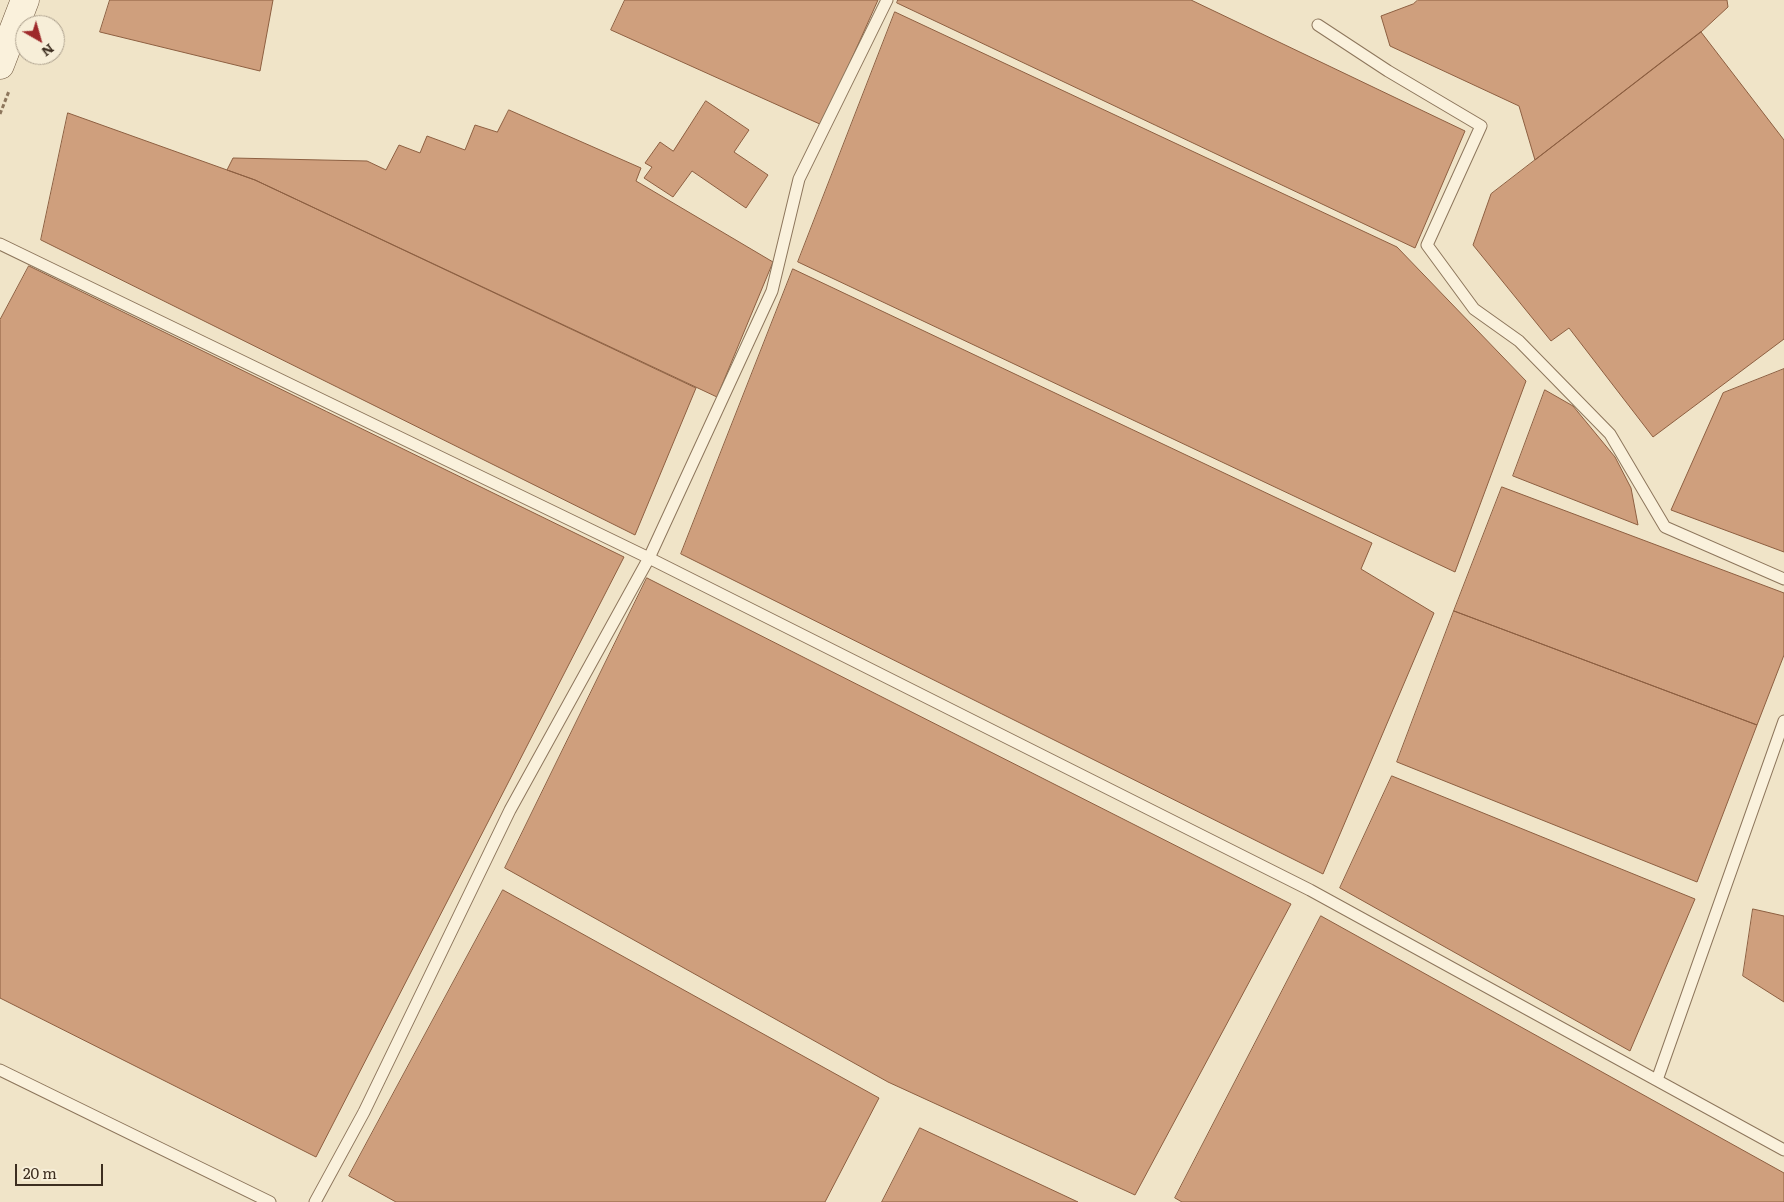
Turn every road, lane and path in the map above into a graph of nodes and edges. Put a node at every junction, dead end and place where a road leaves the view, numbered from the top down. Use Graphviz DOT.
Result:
graph roads {
  1 [pos="25,0"];
  2 [pos="887,0"];
  3 [pos="1318,25"];
  4 [pos="0,65"];
  5 [pos="0,244"];
  6 [pos="649,558"];
  7 [pos="1784,579"];
  8 [pos="1784,721"];
  9 [pos="0,1070"];
  10 [pos="1657,1080"];
  11 [pos="1784,1150"];
  12 [pos="270,1202"];
  13 [pos="315,1202"];
  1 -- 4 [label="main road"];
  2 -- 6 [label="lane"];
  3 -- 7 [label="lane"];
  5 -- 6 [label="lane"];
  6 -- 10 [label="lane"];
  6 -- 13 [label="lane"];
  8 -- 10 [label="lane"];
  9 -- 12 [label="lane"];
  10 -- 11 [label="lane"];
}
